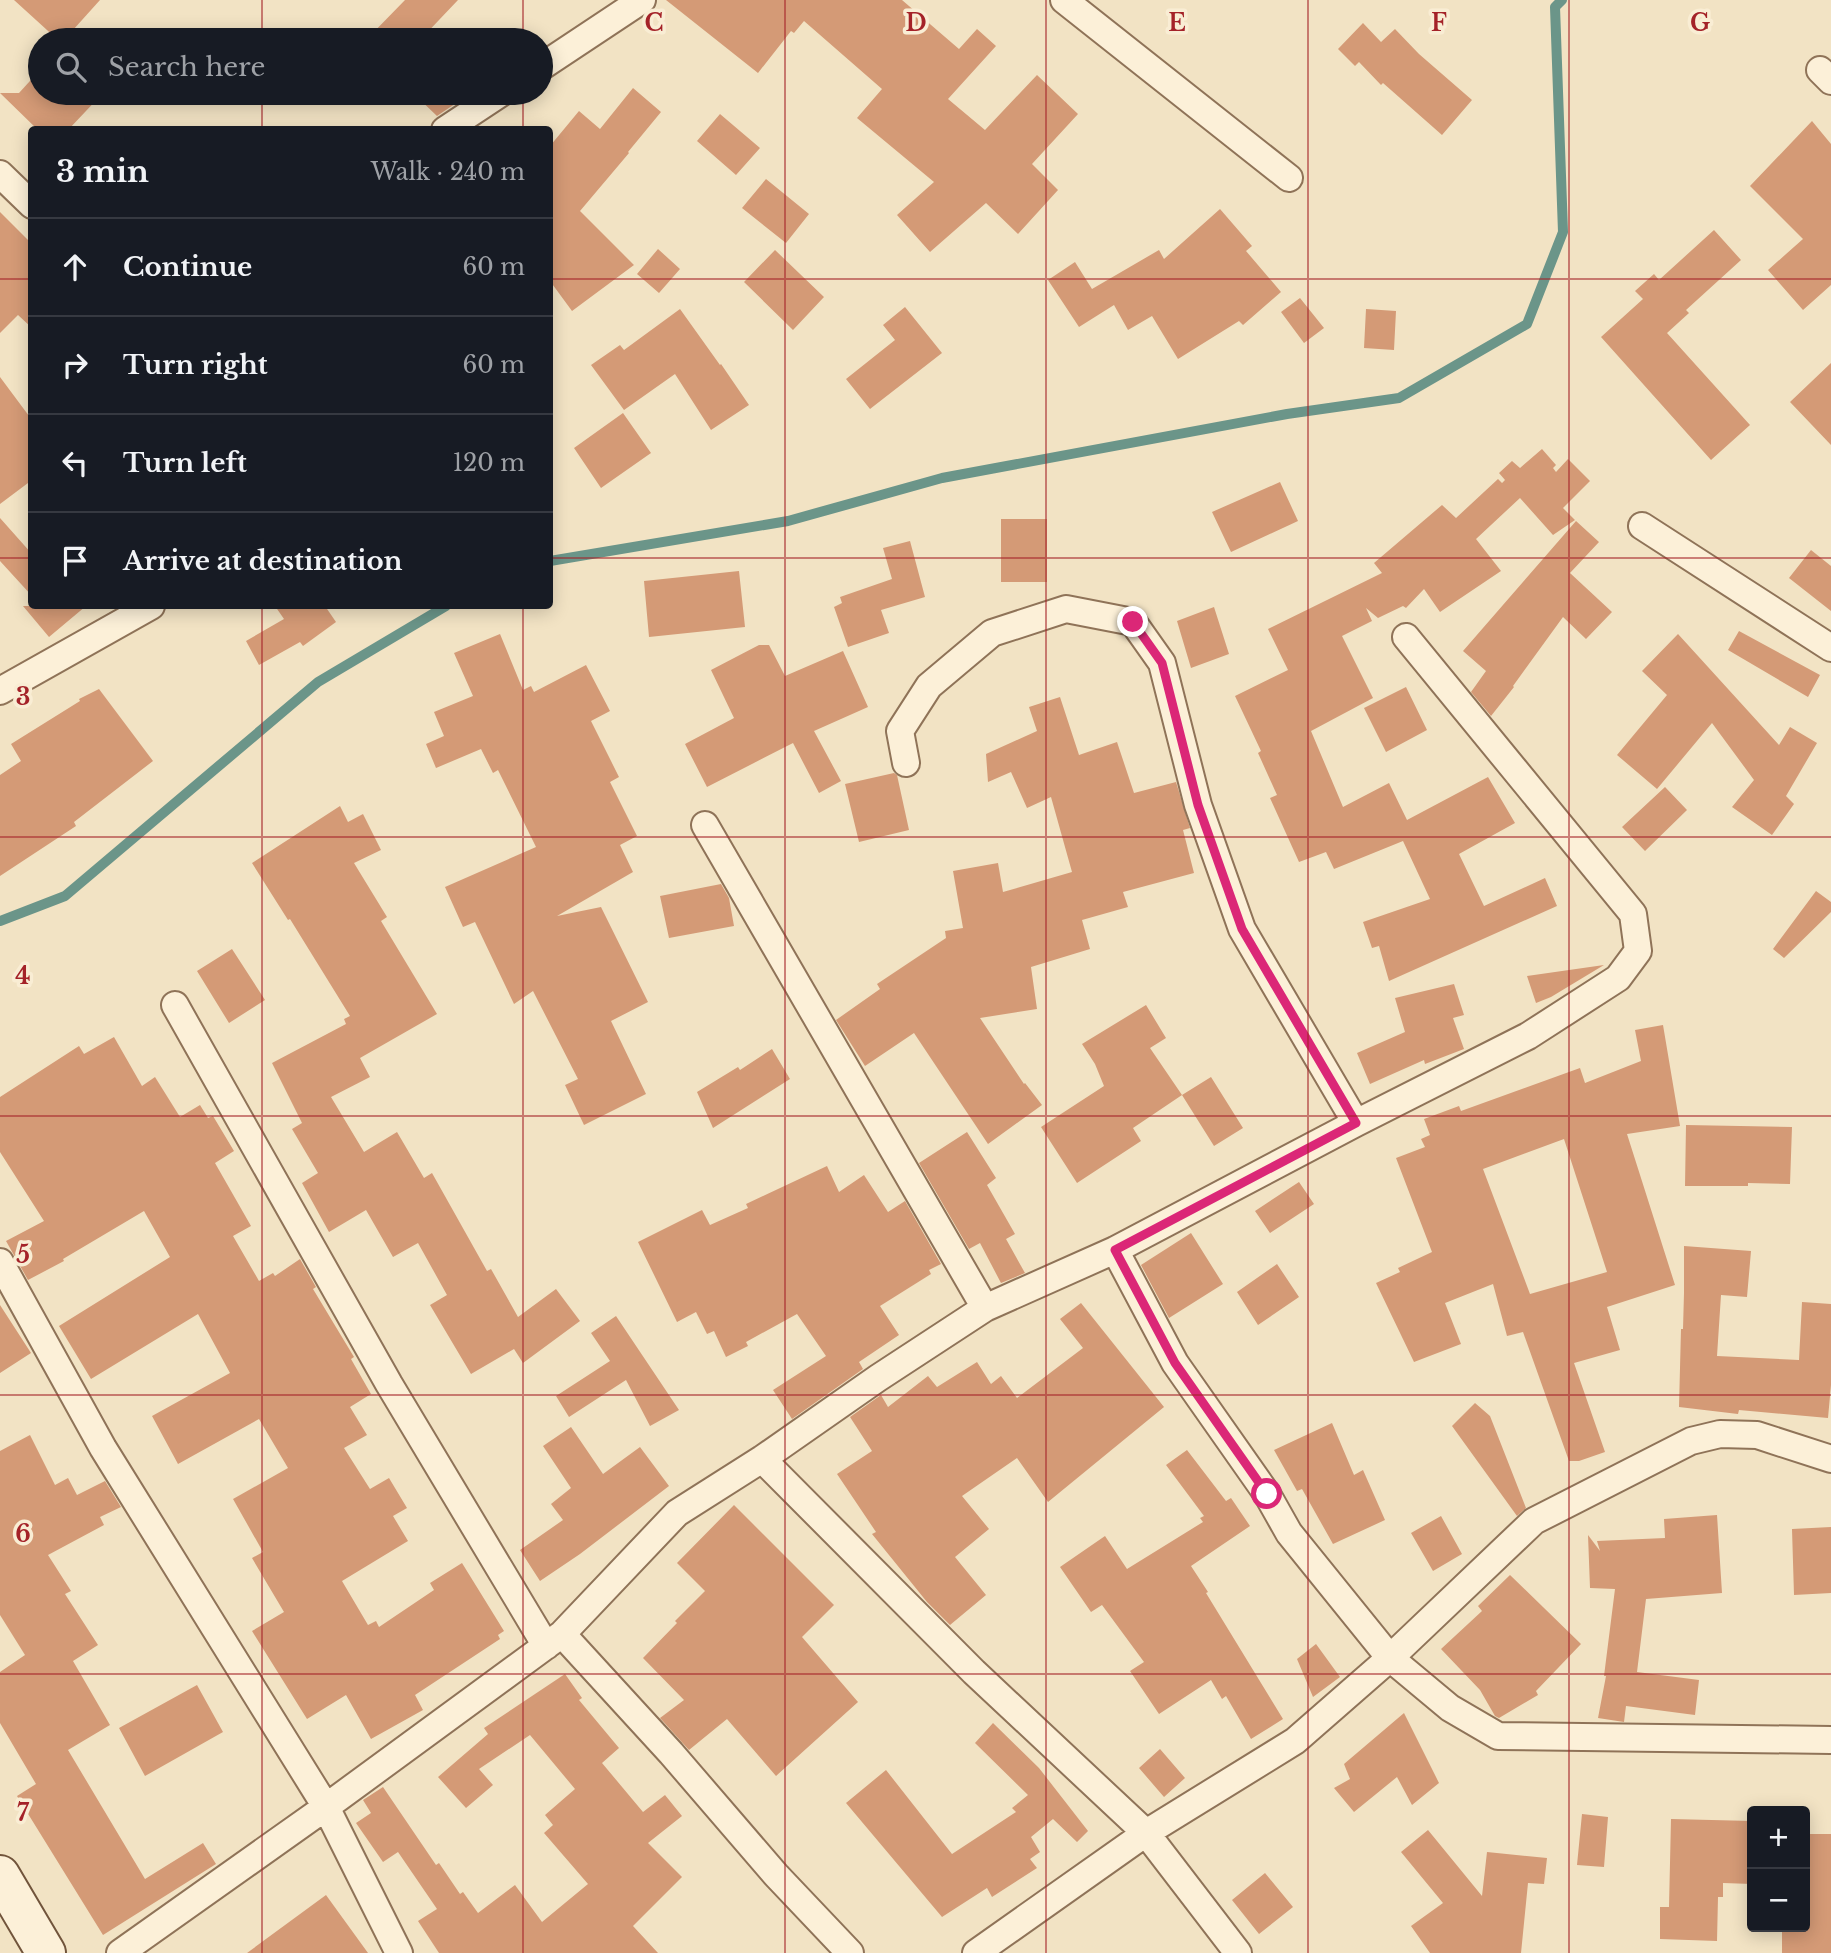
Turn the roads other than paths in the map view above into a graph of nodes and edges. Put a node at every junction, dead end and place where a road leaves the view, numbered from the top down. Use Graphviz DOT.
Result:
graph roads {
  1 [pos="642,0"];
  2 [pos="1064,0"];
  3 [pos="553,59"];
  4 [pos="484,105"];
  5 [pos="451,126"];
  6 [pos="0,174"];
  7 [pos="1289,178"];
  8 [pos="28,201"];
  9 [pos="1642,526"];
  10 [pos="147,609"];
  11 [pos="1406,637"];
  12 [pos="1831,648"];
  13 [pos="0,691"];
  14 [pos="905,763"];
  15 [pos="705,825"];
  16 [pos="174,1004"];
  17 [pos="1356,1123"];
  18 [pos="1115,1250"];
  19 [pos="0,1262"];
  20 [pos="985,1308"];
  21 [pos="1831,1459"];
  22 [pos="762,1460"];
  23 [pos="554,1640"];
  24 [pos="1390,1658"];
  25 [pos="1831,1740"];
  26 [pos="326,1807"];
  27 [pos="1146,1833"];
  28 [pos="2,1883"];
  29 [pos="46,1953"];
  30 [pos="120,1953"];
  31 [pos="399,1953"];
  32 [pos="850,1953"];
  33 [pos="976,1953"];
  34 [pos="1238,1953"];
  1 -- 3 [label="street"];
  2 -- 7 [label="street"];
  4 -- 5 [label="street"];
  6 -- 8 [label="street"];
  9 -- 12 [label="street"];
  10 -- 13 [label="street"];
  11 -- 17 [label="street"];
  14 -- 17 [label="street"];
  15 -- 20 [label="street"];
  16 -- 23 [label="street"];
  17 -- 18 [label="street"];
  18 -- 20 [label="street"];
  18 -- 24 [label="street"];
  19 -- 26 [label="street"];
  20 -- 22 [label="street"];
  21 -- 24 [label="street"];
  22 -- 23 [label="street"];
  22 -- 27 [label="street"];
  23 -- 26 [label="street"];
  23 -- 32 [label="street"];
  24 -- 25 [label="street"];
  24 -- 27 [label="street"];
  26 -- 30 [label="street"];
  26 -- 31 [label="street"];
  27 -- 33 [label="street"];
  27 -- 34 [label="street"];
  28 -- 29 [label="street"];
}
